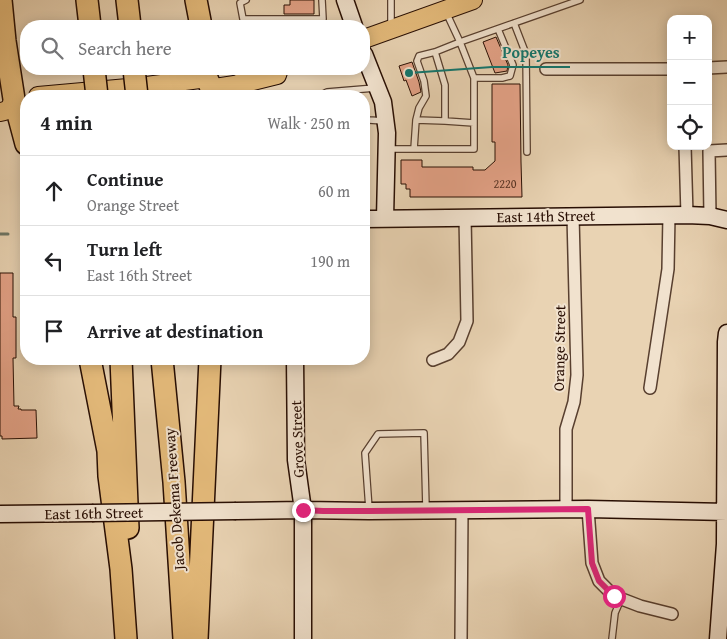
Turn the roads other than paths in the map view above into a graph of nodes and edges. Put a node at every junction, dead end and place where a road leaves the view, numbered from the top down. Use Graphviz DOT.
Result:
graph roads {
  1 [pos="1,0"];
  2 [pos="88,0"];
  3 [pos="127,0"];
  4 [pos="246,0"];
  5 [pos="322,0"];
  6 [pos="345,0"];
  7 [pos="391,0"];
  8 [pos="473,0"];
  9 [pos="580,0"];
  10 [pos="446,10"];
  11 [pos="90,20"];
  12 [pos="129,20"];
  13 [pos="352,20"];
  14 [pos="514,23"];
  15 [pos="498,29"];
  16 [pos="391,30"];
  17 [pos="370,37"];
  18 [pos="460,42"];
  19 [pos="3,48"];
  20 [pos="435,52"];
  21 [pos="727,67"];
  22 [pos="370,68"];
  23 [pos="712,68"];
  24 [pos="667,69"];
  25 [pos="546,70"];
  26 [pos="95,75"];
  27 [pos="135,75"];
  28 [pos="277,75"];
  29 [pos="210,78"];
  30 [pos="474,78"];
  31 [pos="378,87"];
  32 [pos="96,90"];
  33 [pos="99,90"];
  34 [pos="136,90"];
  35 [pos="236,90"];
  36 [pos="347,90"];
  37 [pos="10,99"];
  38 [pos="370,120"];
  39 [pos="416,120"];
  40 [pos="386,121"];
  41 [pos="445,121"];
  42 [pos="474,123"];
  43 [pos="20,127"];
  44 [pos="387,149"];
  45 [pos="414,149"];
  46 [pos="685,150"];
  47 [pos="727,150"];
  48 [pos="527,152"];
  49 [pos="669,215"];
  50 [pos="687,215"];
  51 [pos="573,216"];
  52 [pos="710,216"];
  53 [pos="465,217"];
  54 [pos="370,218"];
  55 [pos="385,218"];
  56 [pos="727,220"];
  57 [pos="727,333"];
  58 [pos="432,360"];
  59 [pos="91,365"];
  60 [pos="121,365"];
  61 [pos="163,365"];
  62 [pos="210,365"];
  63 [pos="295,365"];
  64 [pos="650,388"];
  65 [pos="726,392"];
  66 [pos="588,509"];
  67 [pos="303,510"];
  68 [pos="426,510"];
  69 [pos="462,510"];
  70 [pos="566,510"];
  71 [pos="369,511"];
  72 [pos="726,512"];
  73 [pos="0,514"];
  74 [pos="621,599"];
  75 [pos="672,614"];
  76 [pos="126,639"];
  77 [pos="134,639"];
  78 [pos="184,639"];
  79 [pos="197,639"];
  80 [pos="303,639"];
  81 [pos="461,639"];
  82 [pos="612,639"];
  83 [pos="718,639"];
  1 -- 19 [label="highway"];
  2 -- 11 [label="highway"];
  3 -- 12 [label="highway"];
  4 -- 5 [label="lane"];
  6 -- 13 [label="street"];
  7 -- 16 [label="lane"];
  8 -- 10 [label="main road"];
  9 -- 14 [label="lane"];
  10 -- 16 [label="main road"];
  10 -- 18 [label="lane"];
  14 -- 15 [label="lane"];
  14 -- 48 [label="lane"];
  15 -- 18 [label="lane"];
  15 -- 30 [label="lane"];
  16 -- 17 [label="main road"];
  18 -- 20 [label="lane"];
  18 -- 30 [label="lane"];
  19 -- 37 [label="highway"];
  20 -- 39 [label="lane"];
  20 -- 41 [label="lane"];
  21 -- 23 [label="street"];
  22 -- 31 [label="street"];
  24 -- 25 [label="street"];
  26 -- 32 [label="highway, bridge"];
  27 -- 34 [label="highway, bridge"];
  28 -- 35 [label="main road"];
  29 -- 33 [label="main road"];
  29 -- 35 [label="main road"];
  30 -- 42 [label="lane"];
  31 -- 36 [label="lane"];
  31 -- 40 [label="street"];
  37 -- 43 [label="highway"];
  38 -- 40 [label="lane"];
  39 -- 41 [label="lane"];
  39 -- 45 [label="lane"];
  40 -- 44 [label="street"];
  41 -- 42 [label="lane"];
  42 -- 45 [label="lane"];
  44 -- 45 [label="lane"];
  44 -- 55 [label="street"];
  46 -- 50 [label="street"];
  47 -- 52 [label="street"];
  49 -- 50 [label="street, East 14th Street"];
  49 -- 51 [label="street, East 14th Street"];
  49 -- 64 [label="street"];
  50 -- 52 [label="street, East 14th Street"];
  51 -- 53 [label="street, East 14th Street"];
  51 -- 70 [label="street, Orange Street"];
  52 -- 56 [label="street, East 14th Street"];
  53 -- 55 [label="street, East 14th Street"];
  53 -- 58 [label="street"];
  54 -- 55 [label="street, East 14th Street"];
  57 -- 65 [label="street"];
  59 -- 76 [label="highway"];
  60 -- 77 [label="highway"];
  61 -- 78 [label="highway, Jacob Dekema Freeway"];
  62 -- 79 [label="highway"];
  63 -- 67 [label="street, Grove Street"];
  65 -- 72 [label="street"];
  66 -- 70 [label="street, East 16th Street"];
  66 -- 72 [label="street, East 16th Street"];
  66 -- 74 [label="street"];
  67 -- 71 [label="street, East 16th Street"];
  67 -- 73 [label="street, East 16th Street, bridge"];
  67 -- 80 [label="street, Grove Street"];
  68 -- 69 [label="street, East 16th Street"];
  68 -- 71 [label="street, East 16th Street"];
  68 -- 71 [label="lane"];
  69 -- 70 [label="street, East 16th Street"];
  69 -- 81 [label="street"];
  72 -- 83 [label="street"];
  74 -- 75 [label="street"];
  74 -- 82 [label="lane"];
}
